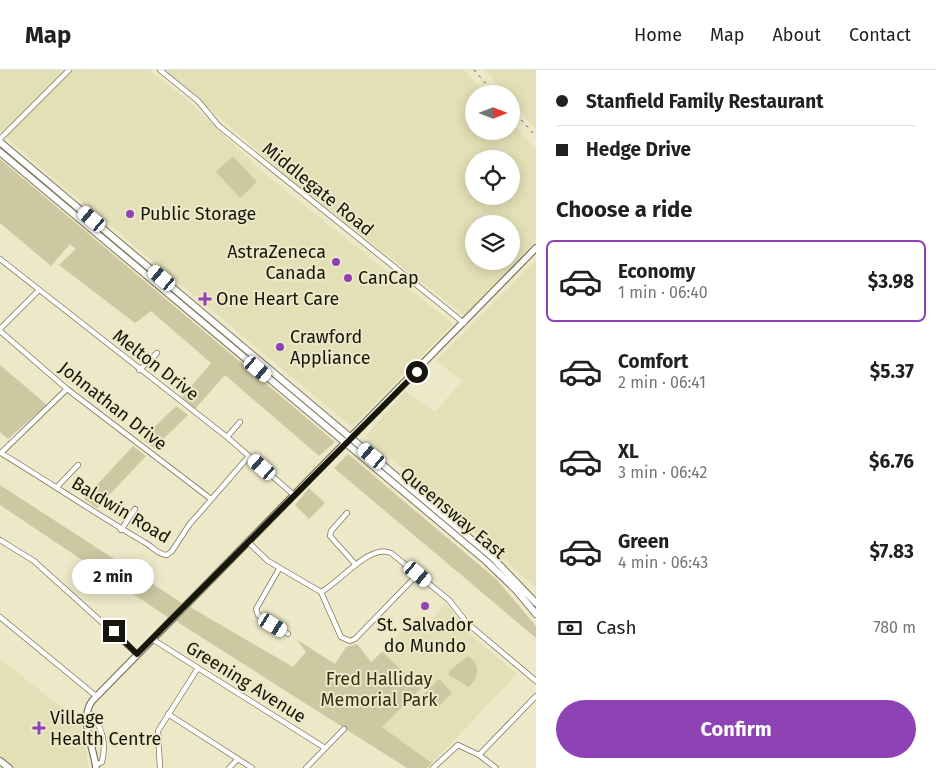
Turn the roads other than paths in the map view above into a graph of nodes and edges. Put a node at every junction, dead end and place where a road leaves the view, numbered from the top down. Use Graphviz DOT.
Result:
graph roads {
  1 [pos="69,70"];
  2 [pos="160,70"];
  3 [pos="0,141"];
  4 [pos="0,152"];
  5 [pos="536,248"];
  6 [pos="0,259"];
  7 [pos="39,290"];
  8 [pos="464,324"];
  9 [pos="0,330"];
  10 [pos="157,353"];
  11 [pos="139,370"];
  12 [pos="67,389"];
  13 [pos="240,422"];
  14 [pos="227,437"];
  15 [pos="348,441"];
  16 [pos="1,453"];
  17 [pos="249,456"];
  18 [pos="78,465"];
  19 [pos="58,487"];
  20 [pos="294,495"];
  21 [pos="211,499"];
  22 [pos="135,509"];
  23 [pos="347,513"];
  24 [pos="121,530"];
  25 [pos="0,540"];
  26 [pos="248,542"];
  27 [pos="356,566"];
  28 [pos="279,569"];
  29 [pos="418,574"];
  30 [pos="321,592"];
  31 [pos="536,603"];
  32 [pos="536,614"];
  33 [pos="0,617"];
  34 [pos="288,634"];
  35 [pos="152,639"];
  36 [pos="137,654"];
  37 [pos="198,668"];
  38 [pos="536,681"];
  39 [pos="96,696"];
  40 [pos="536,696"];
  41 [pos="87,714"];
  42 [pos="168,714"];
  43 [pos="344,729"];
  44 [pos="325,748"];
  45 [pos="479,755"];
  46 [pos="238,759"];
  47 [pos="0,761"];
  48 [pos="96,767"];
  49 [pos="8,768"];
  50 [pos="160,768"];
  51 [pos="229,768"];
  52 [pos="252,768"];
  53 [pos="306,768"];
  54 [pos="434,768"];
  55 [pos="496,768"];
  1 -- 3 [label="street"];
  2 -- 8 [label="street, Middlegate Road"];
  3 -- 15 [label="main road, Queensway East"];
  4 -- 15 [label="main road, Queensway East"];
  5 -- 8 [label="street"];
  6 -- 7 [label="street, Melton Drive"];
  7 -- 9 [label="street"];
  7 -- 11 [label="street, Melton Drive"];
  8 -- 15 [label="street"];
  9 -- 12 [label="street, Johnathan Drive"];
  10 -- 11 [label="street"];
  11 -- 14 [label="street, Melton Drive"];
  12 -- 16 [label="street"];
  12 -- 21 [label="street, Johnathan Drive"];
  13 -- 14 [label="street"];
  14 -- 17 [label="street, Melton Drive"];
  15 -- 20 [label="street"];
  15 -- 31 [label="main road, Queensway East"];
  15 -- 32 [label="main road, Queensway East"];
  16 -- 19 [label="street, Baldwin Road"];
  17 -- 20 [label="street, Melton Drive"];
  17 -- 21 [label="street, Baldwin Road"];
  18 -- 19 [label="street"];
  19 -- 24 [label="street, Baldwin Road"];
  20 -- 26 [label="street"];
  21 -- 24 [label="street, Baldwin Road"];
  22 -- 24 [label="street"];
  23 -- 27 [label="street"];
  25 -- 36 [label="street"];
  26 -- 28 [label="street"];
  26 -- 35 [label="street"];
  27 -- 29 [label="street"];
  27 -- 30 [label="street"];
  28 -- 30 [label="street"];
  28 -- 34 [label="street"];
  29 -- 30 [label="street"];
  29 -- 38 [label="street"];
  33 -- 39 [label="street"];
  35 -- 36 [label="street"];
  35 -- 37 [label="street, Greening Avenue"];
  36 -- 39 [label="street"];
  37 -- 42 [label="street"];
  37 -- 44 [label="street, Greening Avenue"];
  39 -- 41 [label="street"];
  40 -- 45 [label="street"];
  41 -- 48 [label="street"];
  41 -- 48 [label="street"];
  42 -- 46 [label="street"];
  42 -- 50 [label="street"];
  43 -- 44 [label="street"];
  44 -- 53 [label="street"];
  45 -- 54 [label="street"];
  45 -- 55 [label="street"];
  46 -- 51 [label="street"];
  46 -- 52 [label="street"];
  47 -- 49 [label="main road"];
}
